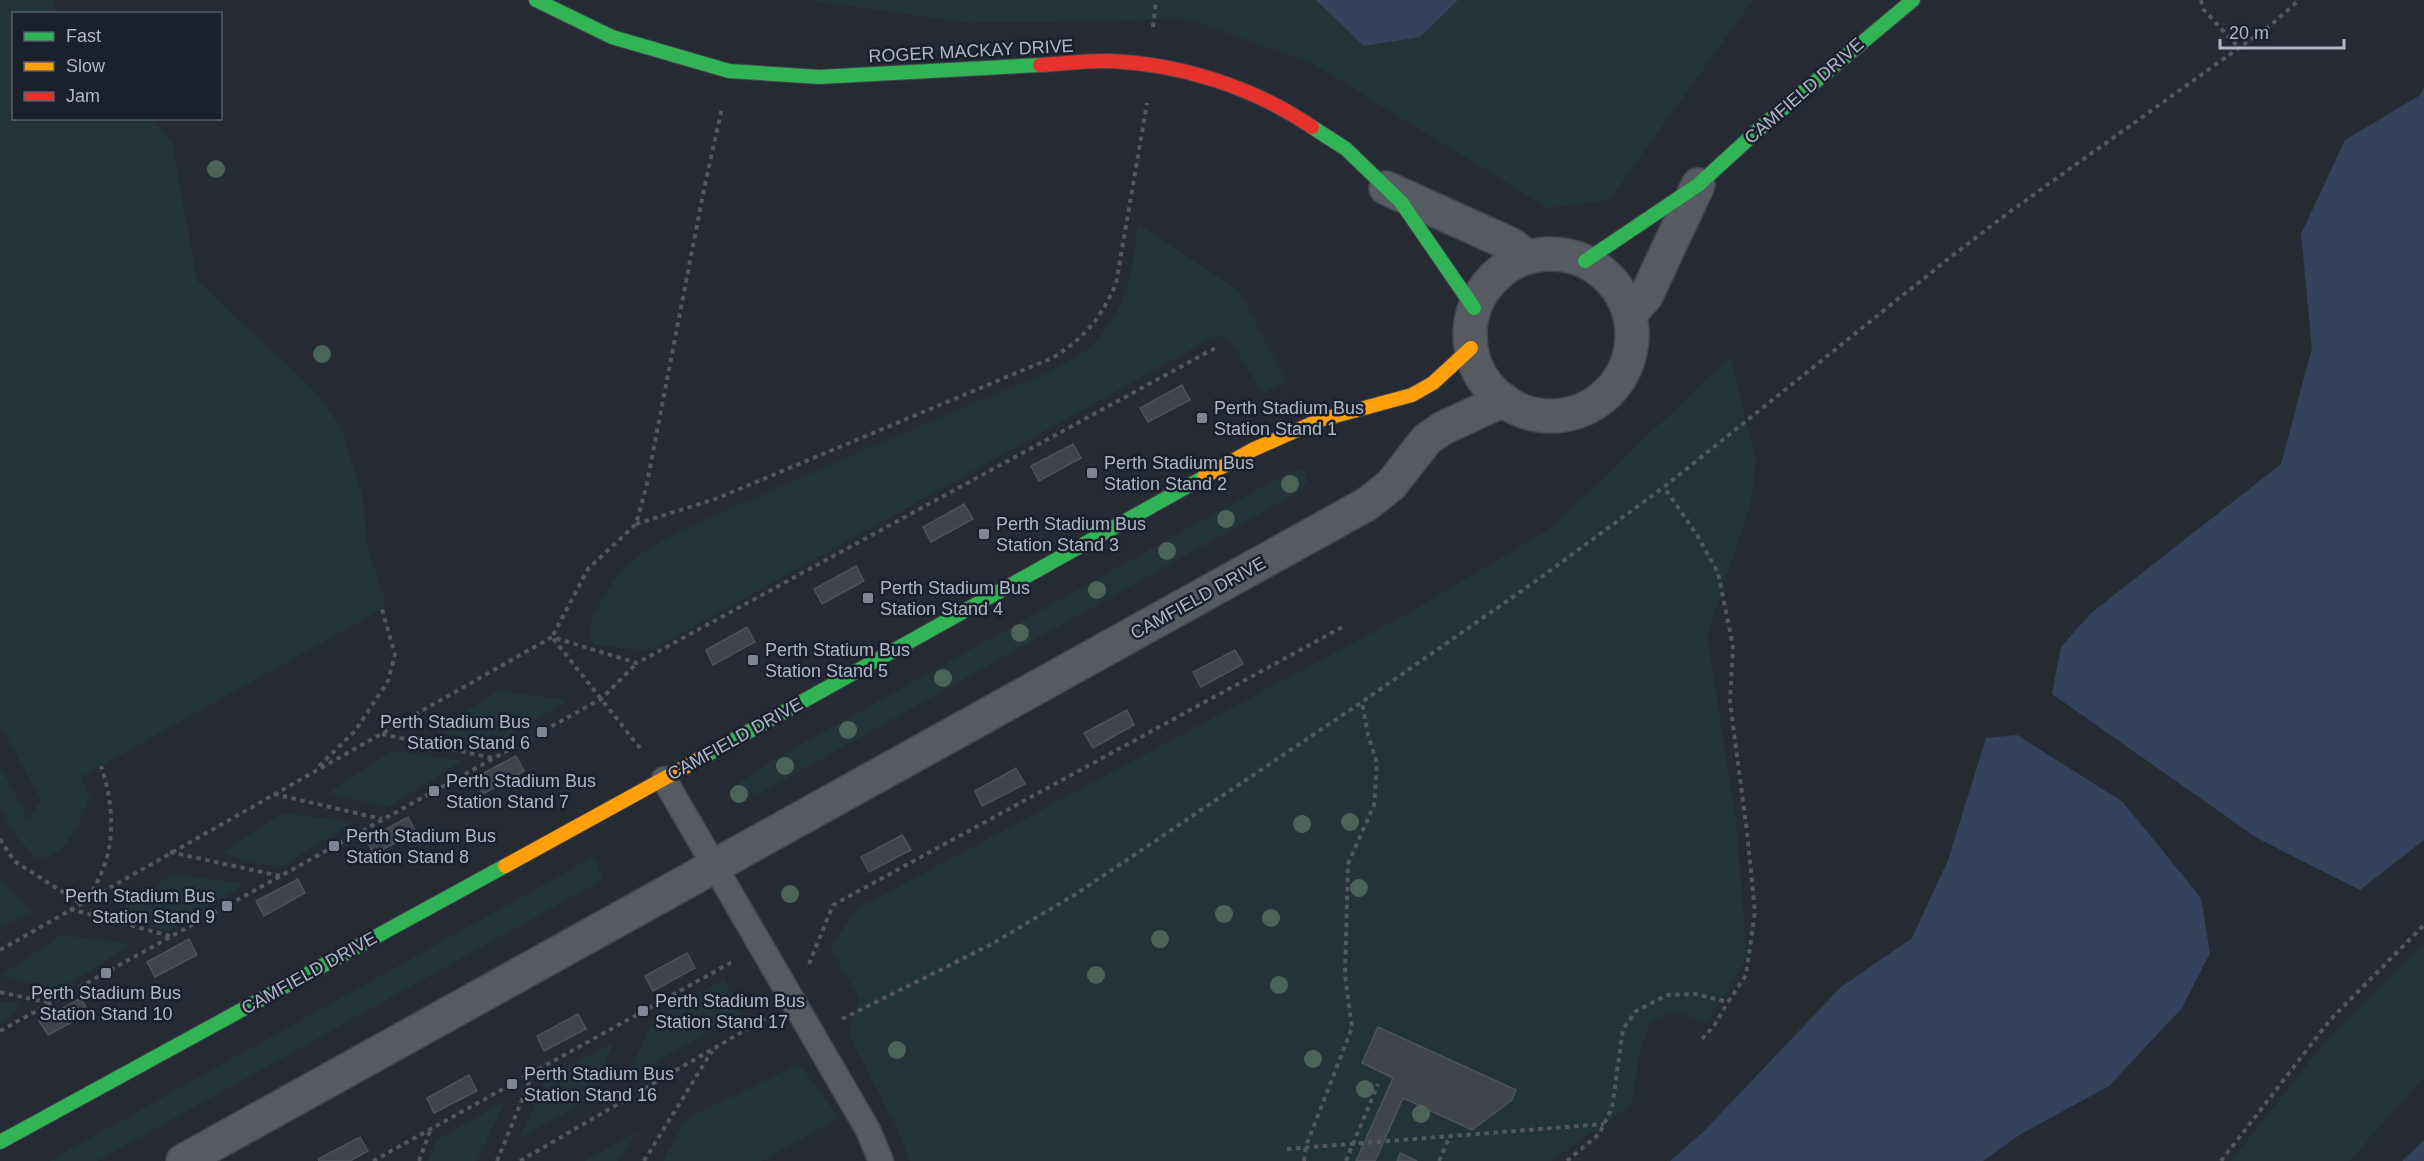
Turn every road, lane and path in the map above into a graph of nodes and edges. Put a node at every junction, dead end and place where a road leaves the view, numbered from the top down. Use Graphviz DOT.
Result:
graph roads {
  1 [pos="536,0"];
  2 [pos="1156,0"];
  3 [pos="1913,0"];
  4 [pos="2201,0"];
  5 [pos="2299,0"];
  6 [pos="2239,48"];
  7 [pos="1149,64"];
  8 [pos="729,71"];
  9 [pos="1698,185"];
  10 [pos="1386,188"];
  11 [pos="1527,257"];
  12 [pos="1585,261"];
  13 [pos="1474,308"];
  14 [pos="1630,314"];
  15 [pos="1217,347"];
  16 [pos="1471,348"];
  17 [pos="1503,400"];
  18 [pos="1664,487"];
  19 [pos="636,524"];
  20 [pos="382,609"];
  21 [pos="1346,626"];
  22 [pos="552,636"];
  23 [pos="637,663"];
  24 [pos="602,699"];
  25 [pos="1362,702"];
  26 [pos="381,734"];
  27 [pos="493,758"];
  28 [pos="101,766"];
  29 [pos="314,771"];
  30 [pos="664,778"];
  31 [pos="274,794"];
  32 [pos="383,819"];
  33 [pos="0,839"];
  34 [pos="170,852"];
  35 [pos="715,866"];
  36 [pos="280,876"];
  37 [pos="87,900"];
  38 [pos="80,903"];
  39 [pos="70,909"];
  40 [pos="2424,925"];
  41 [pos="171,936"];
  42 [pos="0,950"];
  43 [pos="739,970"];
  44 [pos="0,992"];
  45 [pos="794,1002"];
  46 [pos="1728,1002"];
  47 [pos="51,1003"];
  48 [pos="759,1010"];
  49 [pos="765,1019"];
  50 [pos="770,1029"];
  51 [pos="0,1031"];
  52 [pos="812,1034"];
  53 [pos="1702,1039"];
  54 [pos="712,1050"];
  55 [pos="533,1072"];
  56 [pos="1378,1084"];
  57 [pos="1604,1124"];
  58 [pos="430,1129"];
  59 [pos="1450,1136"];
  60 [pos="0,1142"];
  61 [pos="1354,1143"];
  62 [pos="1306,1146"];
  63 [pos="1287,1149"];
  64 [pos="183,1161"];
  65 [pos="373,1161"];
  66 [pos="418,1161"];
  67 [pos="497,1161"];
  68 [pos="520,1161"];
  69 [pos="644,1161"];
  70 [pos="880,1161"];
  71 [pos="1304,1161"];
  72 [pos="1346,1161"];
  73 [pos="1439,1161"];
  74 [pos="1567,1161"];
  75 [pos="2221,1161"];
  1 -- 8 [label="street, ROGER MACKAY DRIVE"];
  2 -- 7 [label="path"];
  3 -- 9 [label="street, CAMFIELD DRIVE"];
  4 -- 6 [label="path"];
  5 -- 6 [label="path"];
  6 -- 18 [label="path"];
  7 -- 8 [label="street, ROGER MACKAY DRIVE"];
  7 -- 10 [label="street, ROGER MACKAY DRIVE"];
  7 -- 19 [label="path"];
  8 -- 19 [label="path"];
  9 -- 12 [label="street, CAMFIELD DRIVE"];
  9 -- 14 [label="street"];
  10 -- 11 [label="street"];
  10 -- 13 [label="street, ROGER MACKAY DRIVE"];
  11 -- 12 [label="street"];
  11 -- 13 [label="street"];
  12 -- 14 [label="street"];
  13 -- 16 [label="street"];
  14 -- 17 [label="street"];
  15 -- 23 [label="path"];
  16 -- 17 [label="street"];
  16 -- 30 [label="street, CAMFIELD DRIVE"];
  17 -- 35 [label="street, CAMFIELD DRIVE"];
  18 -- 25 [label="path"];
  18 -- 46 [label="path"];
  19 -- 22 [label="path"];
  20 -- 29 [label="path"];
  21 -- 45 [label="path"];
  22 -- 23 [label="path"];
  22 -- 24 [label="path"];
  22 -- 26 [label="path"];
  23 -- 24 [label="path"];
  24 -- 27 [label="path"];
  24 -- 30 [label="path"];
  25 -- 52 [label="path"];
  25 -- 62 [label="path"];
  26 -- 27 [label="path"];
  26 -- 29 [label="path"];
  27 -- 32 [label="path"];
  28 -- 37 [label="path"];
  29 -- 31 [label="path"];
  30 -- 35 [label="lane"];
  30 -- 60 [label="street, CAMFIELD DRIVE"];
  31 -- 32 [label="path"];
  31 -- 34 [label="path"];
  32 -- 36 [label="path"];
  33 -- 38 [label="path"];
  34 -- 36 [label="path"];
  34 -- 37 [label="path"];
  35 -- 45 [label="lane"];
  35 -- 64 [label="street, CAMFIELD DRIVE"];
  36 -- 41 [label="path"];
  37 -- 38 [label="path"];
  38 -- 39 [label="path"];
  39 -- 41 [label="path"];
  39 -- 42 [label="path"];
  40 -- 75 [label="path"];
  41 -- 47 [label="path"];
  43 -- 55 [label="path"];
  44 -- 47 [label="path"];
  45 -- 49 [label="path"];
  45 -- 52 [label="lane"];
  46 -- 53 [label="path"];
  46 -- 57 [label="path"];
  47 -- 51 [label="path"];
  48 -- 49 [label="path"];
  49 -- 50 [label="path"];
  49 -- 54 [label="path"];
  52 -- 70 [label="lane"];
  54 -- 68 [label="path"];
  54 -- 69 [label="path"];
  55 -- 58 [label="path"];
  55 -- 67 [label="path"];
  56 -- 61 [label="path"];
  57 -- 59 [label="path"];
  57 -- 74 [label="path"];
  58 -- 65 [label="path"];
  58 -- 66 [label="path"];
  59 -- 61 [label="path"];
  59 -- 73 [label="path"];
  61 -- 62 [label="path"];
  61 -- 72 [label="path"];
  62 -- 63 [label="path"];
  62 -- 71 [label="path"];
}
